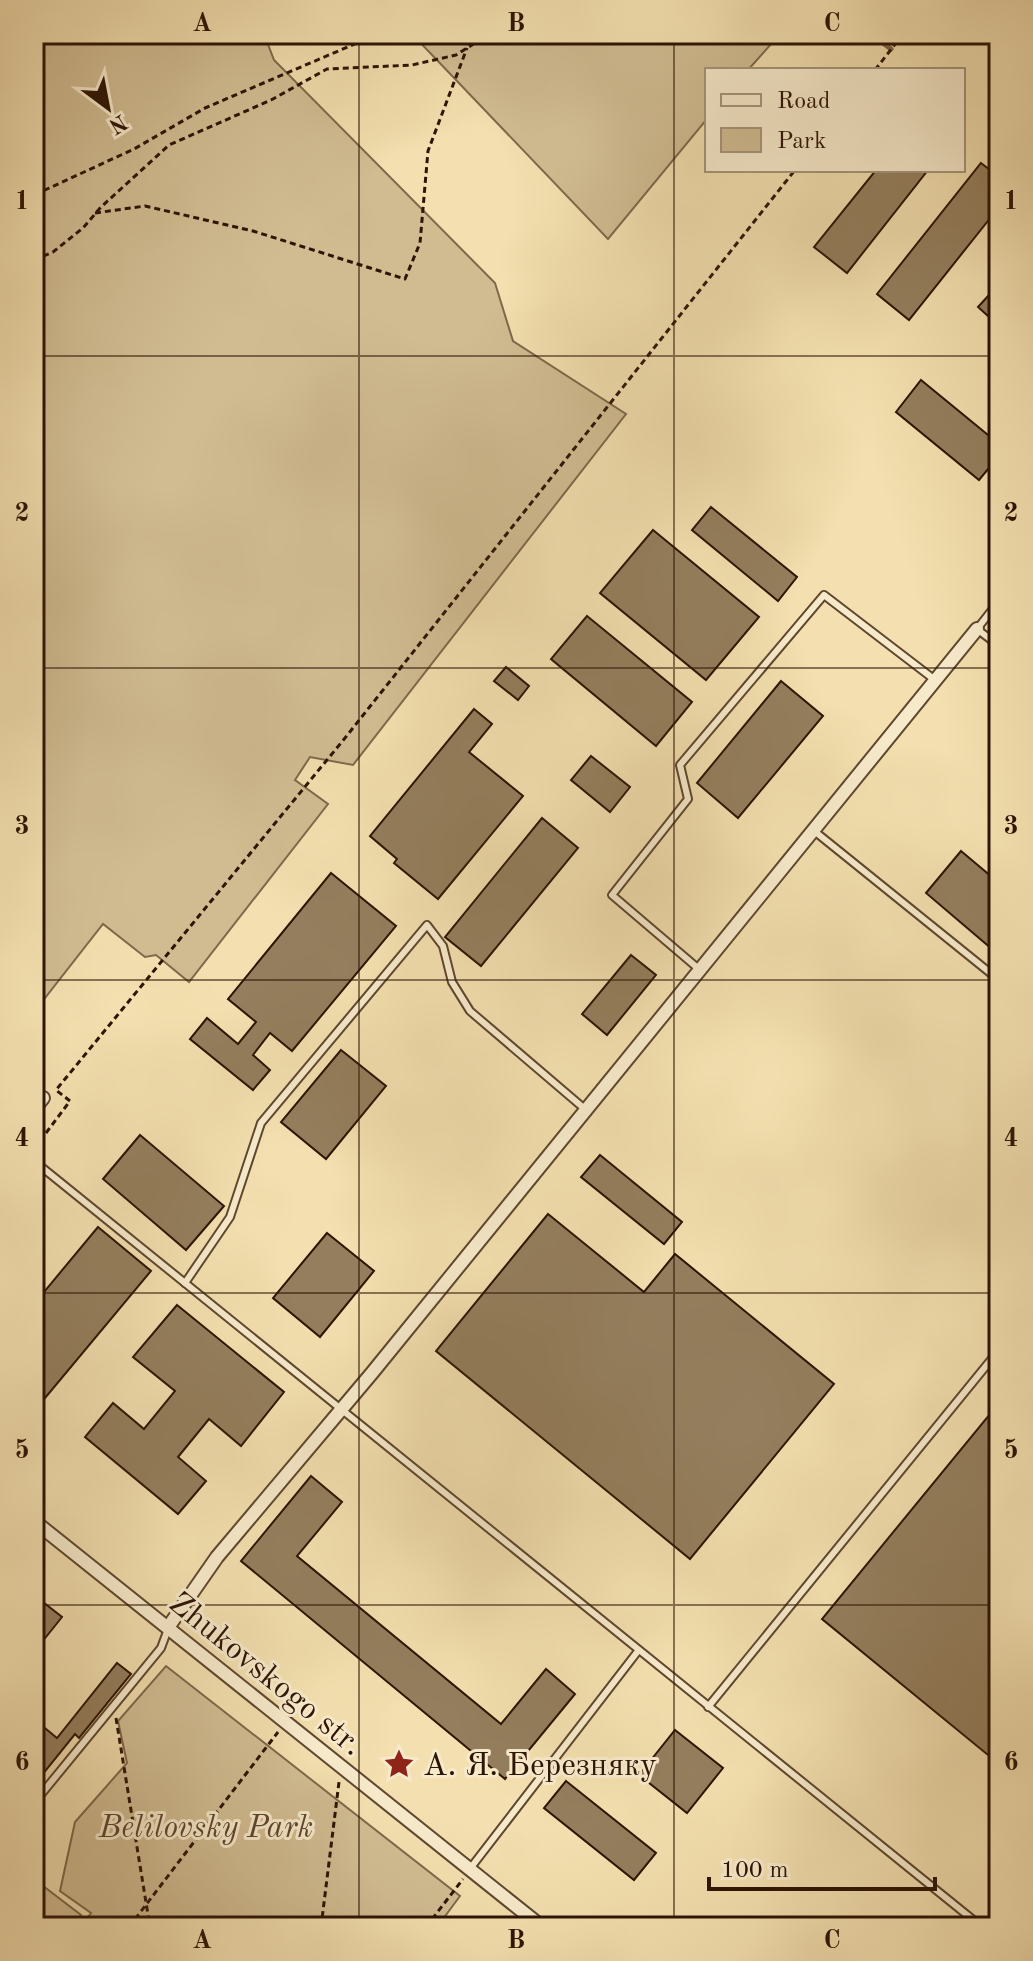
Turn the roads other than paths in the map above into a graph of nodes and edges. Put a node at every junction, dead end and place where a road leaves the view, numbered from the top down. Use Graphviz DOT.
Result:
graph roads {
  1 [pos="999,601"];
  2 [pos="977,629"];
  3 [pos="999,646"];
  4 [pos="935,680"];
  5 [pos="813,830"];
  6 [pos="700,970"];
  7 [pos="999,980"];
  8 [pos="43,1098"];
  9 [pos="34,1109"];
  10 [pos="586,1110"];
  11 [pos="34,1161"];
  12 [pos="185,1283"];
  13 [pos="999,1350"];
  14 [pos="340,1412"];
  15 [pos="34,1521"];
  16 [pos="169,1626"];
  17 [pos="638,1651"];
  18 [pos="708,1707"];
  19 [pos="34,1803"];
  20 [pos="469,1870"];
  21 [pos="542,1927"];
  22 [pos="982,1927"];
  1 -- 2 [label="lane"];
  2 -- 3 [label="lane"];
  2 -- 4 [label="street"];
  4 -- 5 [label="street"];
  4 -- 6 [label="lane"];
  5 -- 6 [label="street"];
  5 -- 7 [label="lane"];
  6 -- 10 [label="street"];
  8 -- 9 [label="street"];
  10 -- 12 [label="lane"];
  10 -- 14 [label="street"];
  11 -- 12 [label="lane"];
  12 -- 14 [label="lane"];
  13 -- 18 [label="lane"];
  14 -- 16 [label="street"];
  14 -- 17 [label="lane"];
  15 -- 16 [label="street, Zhukovskogo str."];
  16 -- 19 [label="lane"];
  16 -- 20 [label="street, Zhukovskogo str."];
  17 -- 18 [label="lane"];
  17 -- 20 [label="lane"];
  18 -- 22 [label="lane"];
  20 -- 21 [label="street, Zhukovskogo str."];
}
